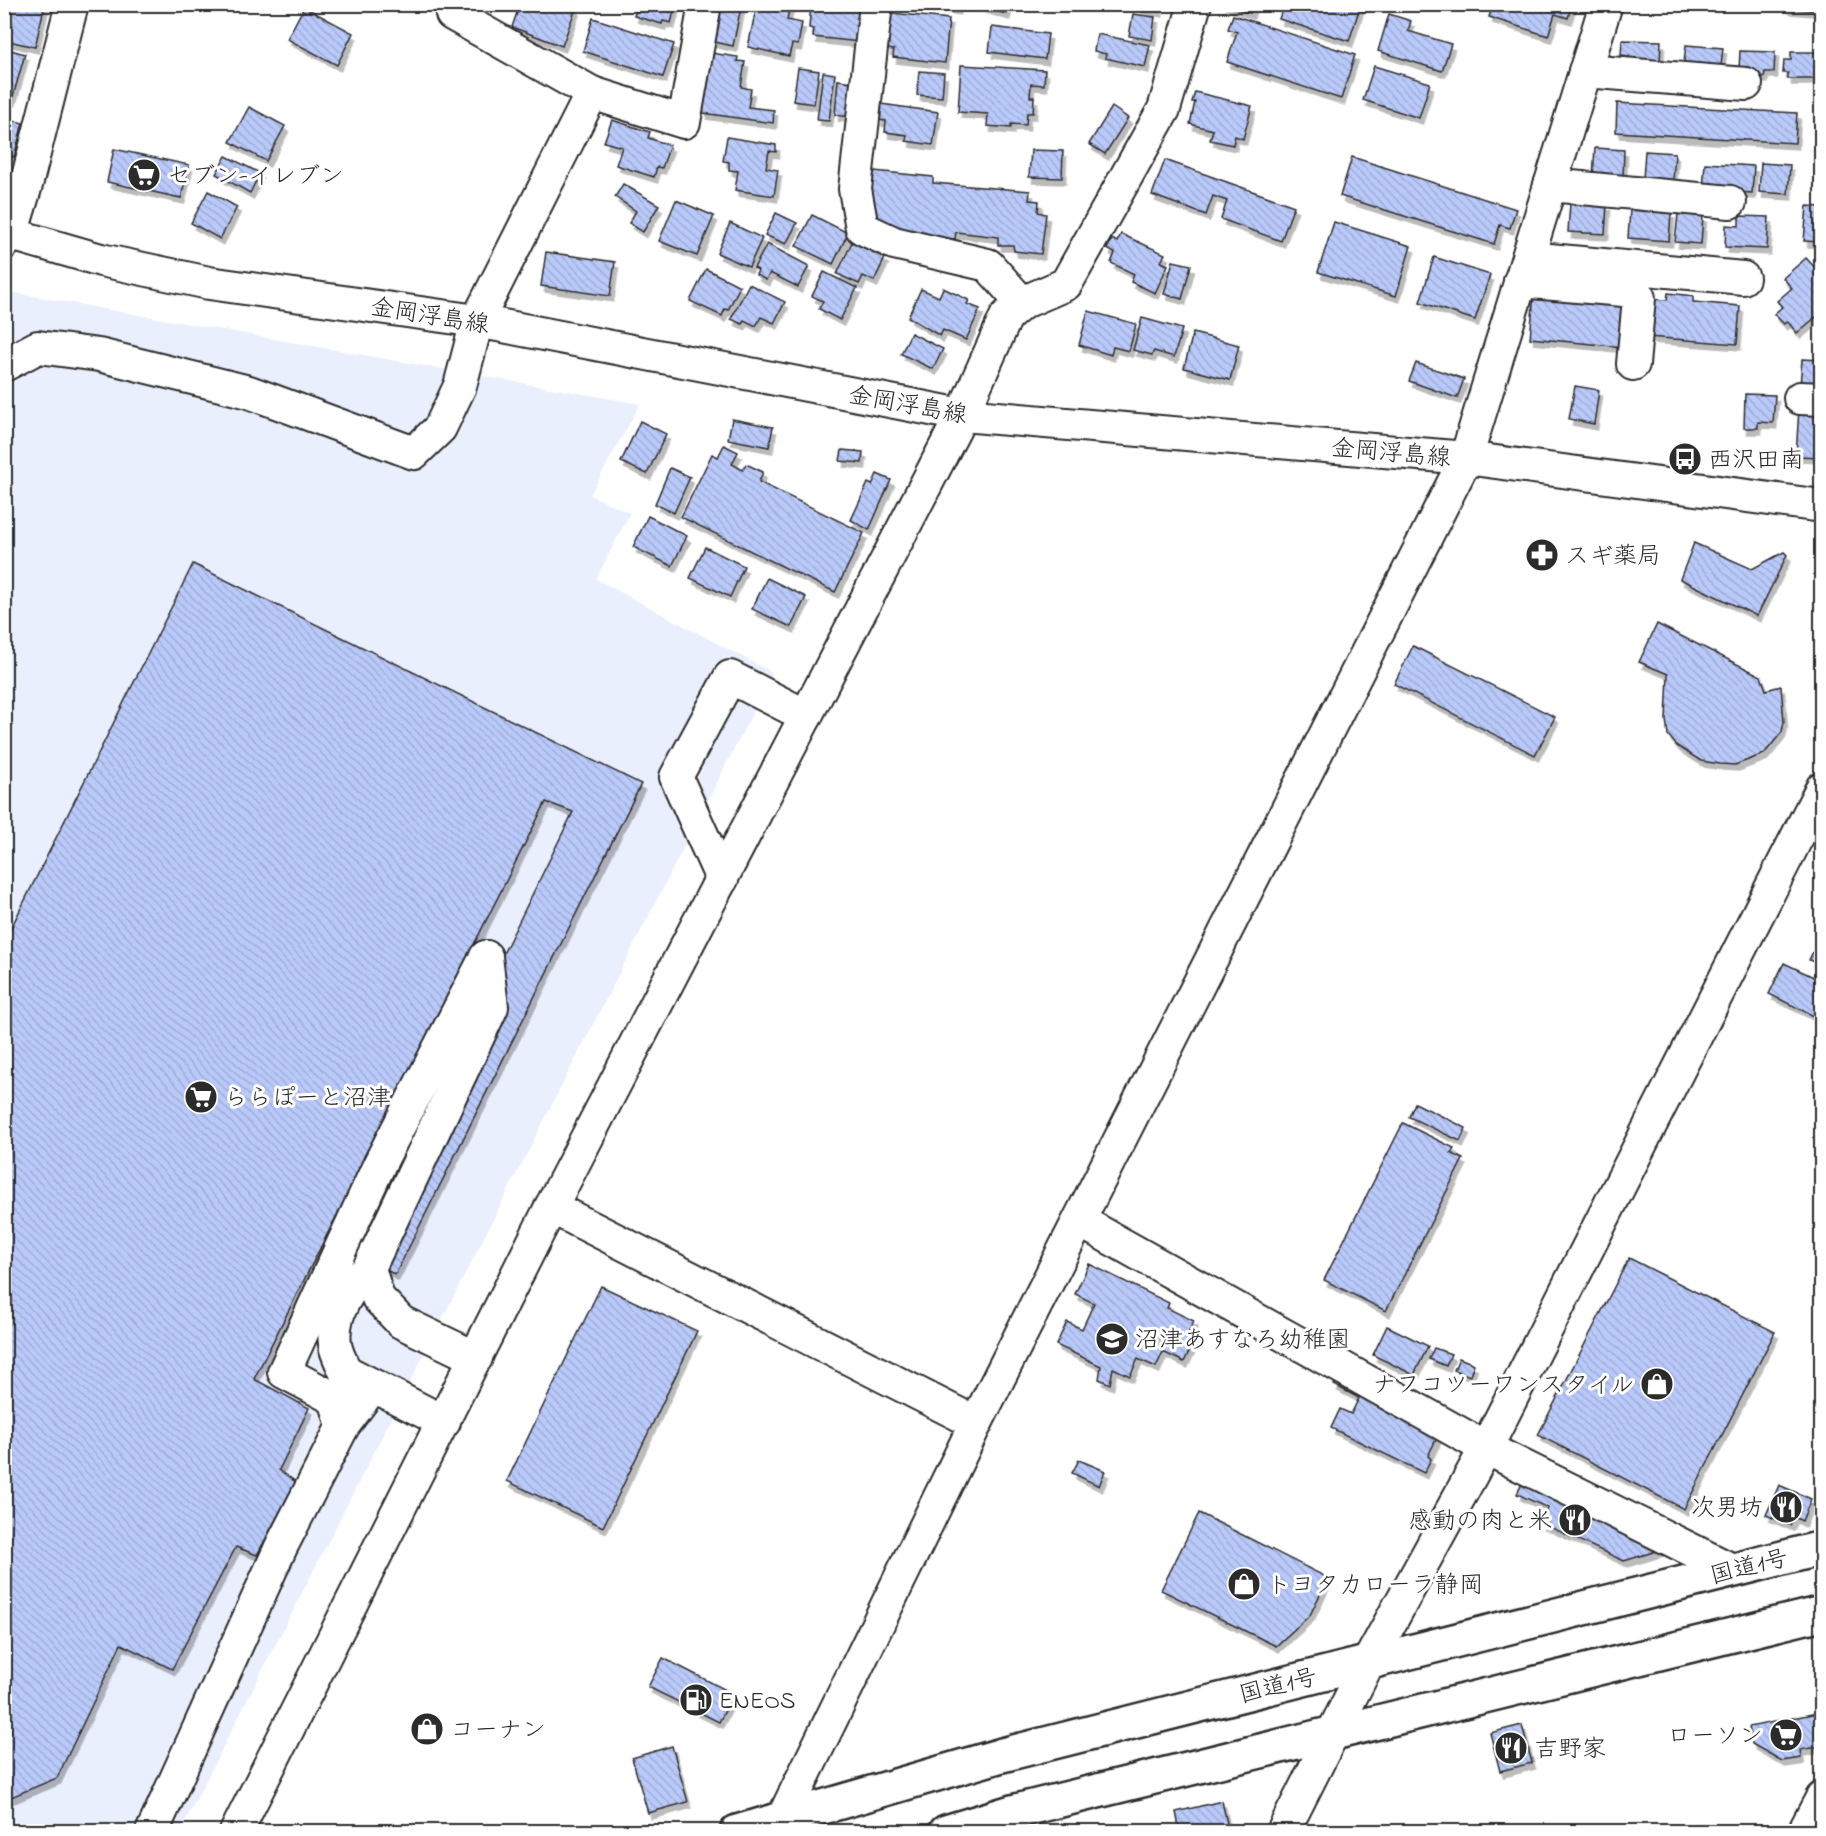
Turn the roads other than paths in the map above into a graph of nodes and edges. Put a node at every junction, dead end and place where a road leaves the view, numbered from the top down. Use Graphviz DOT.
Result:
graph roads {
  1 [pos="72,4"];
  2 [pos="455,4"];
  3 [pos="705,4"];
  4 [pos="876,4"];
  5 [pos="1196,4"];
  6 [pos="1606,4"];
  7 [pos="1585,72"];
  8 [pos="1746,84"];
  9 [pos="592,93"];
  10 [pos="1550,185"];
  11 [pos="1730,202"];
  12 [pos="7,237"];
  13 [pos="1524,270"];
  14 [pos="1743,278"];
  15 [pos="1022,303"];
  16 [pos="477,321"];
  17 [pos="1633,364"];
  18 [pos="4,365"];
  19 [pos="962,416"];
  20 [pos="1466,458"];
  21 [pos="1821,506"];
  22 [pos="806,716"];
  23 [pos="1821,788"];
  24 [pos="722,879"];
  25 [pos="552,1207"];
  26 [pos="1080,1221"];
  27 [pos="369,1268"];
  28 [pos="476,1358"];
  29 [pos="373,1386"];
  30 [pos="444,1422"];
  31 [pos="976,1423"];
  32 [pos="343,1426"];
  33 [pos="1486,1448"];
  34 [pos="1821,1548"];
  35 [pos="1732,1570"];
  36 [pos="1821,1613"];
  37 [pos="1368,1663"];
  38 [pos="1333,1733"];
  39 [pos="1821,1798"];
  40 [pos="783,1818"];
  41 [pos="152,1832"];
  42 [pos="236,1832"];
  43 [pos="737,1832"];
  44 [pos="946,1832"];
  45 [pos="1284,1832"];
  46 [pos="1804,1832"];
  1 -- 12 [label="street"];
  2 -- 9 [label="street"];
  3 -- 9 [label="street"];
  4 -- 15 [label="street"];
  5 -- 15 [label="street"];
  6 -- 7 [label="street"];
  7 -- 8 [label="street"];
  7 -- 10 [label="street"];
  9 -- 16 [label="street"];
  10 -- 11 [label="street"];
  10 -- 13 [label="street"];
  12 -- 16 [label="street, 金岡浮島線"];
  13 -- 14 [label="street"];
  13 -- 17 [label="street"];
  13 -- 20 [label="street"];
  15 -- 19 [label="street"];
  16 -- 18 [label="street"];
  16 -- 19 [label="street, 金岡浮島線"];
  19 -- 20 [label="street, 金岡浮島線"];
  19 -- 22 [label="street"];
  20 -- 21 [label="street, 金岡浮島線"];
  20 -- 26 [label="street"];
  22 -- 24 [label="street"];
  22 -- 24 [label="street"];
  23 -- 33 [label="street"];
  24 -- 25 [label="street"];
  25 -- 28 [label="street"];
  25 -- 31 [label="street"];
  26 -- 31 [label="street"];
  26 -- 33 [label="street"];
  27 -- 28 [label="street"];
  27 -- 29 [label="street"];
  27 -- 32 [label="street"];
  28 -- 30 [label="street"];
  29 -- 30 [label="street"];
  29 -- 32 [label="street"];
  30 -- 42 [label="street"];
  31 -- 40 [label="street"];
  32 -- 41 [label="street"];
  33 -- 35 [label="street"];
  33 -- 37 [label="street"];
  34 -- 35 [label="highway, 国道1号"];
  35 -- 37 [label="highway, 国道1号"];
  36 -- 38 [label="highway"];
  37 -- 38 [label="street"];
  37 -- 40 [label="highway, 国道1号"];
  38 -- 44 [label="highway"];
  38 -- 45 [label="street"];
  39 -- 46 [label="street"];
  40 -- 43 [label="highway, 国道1号"];
}
